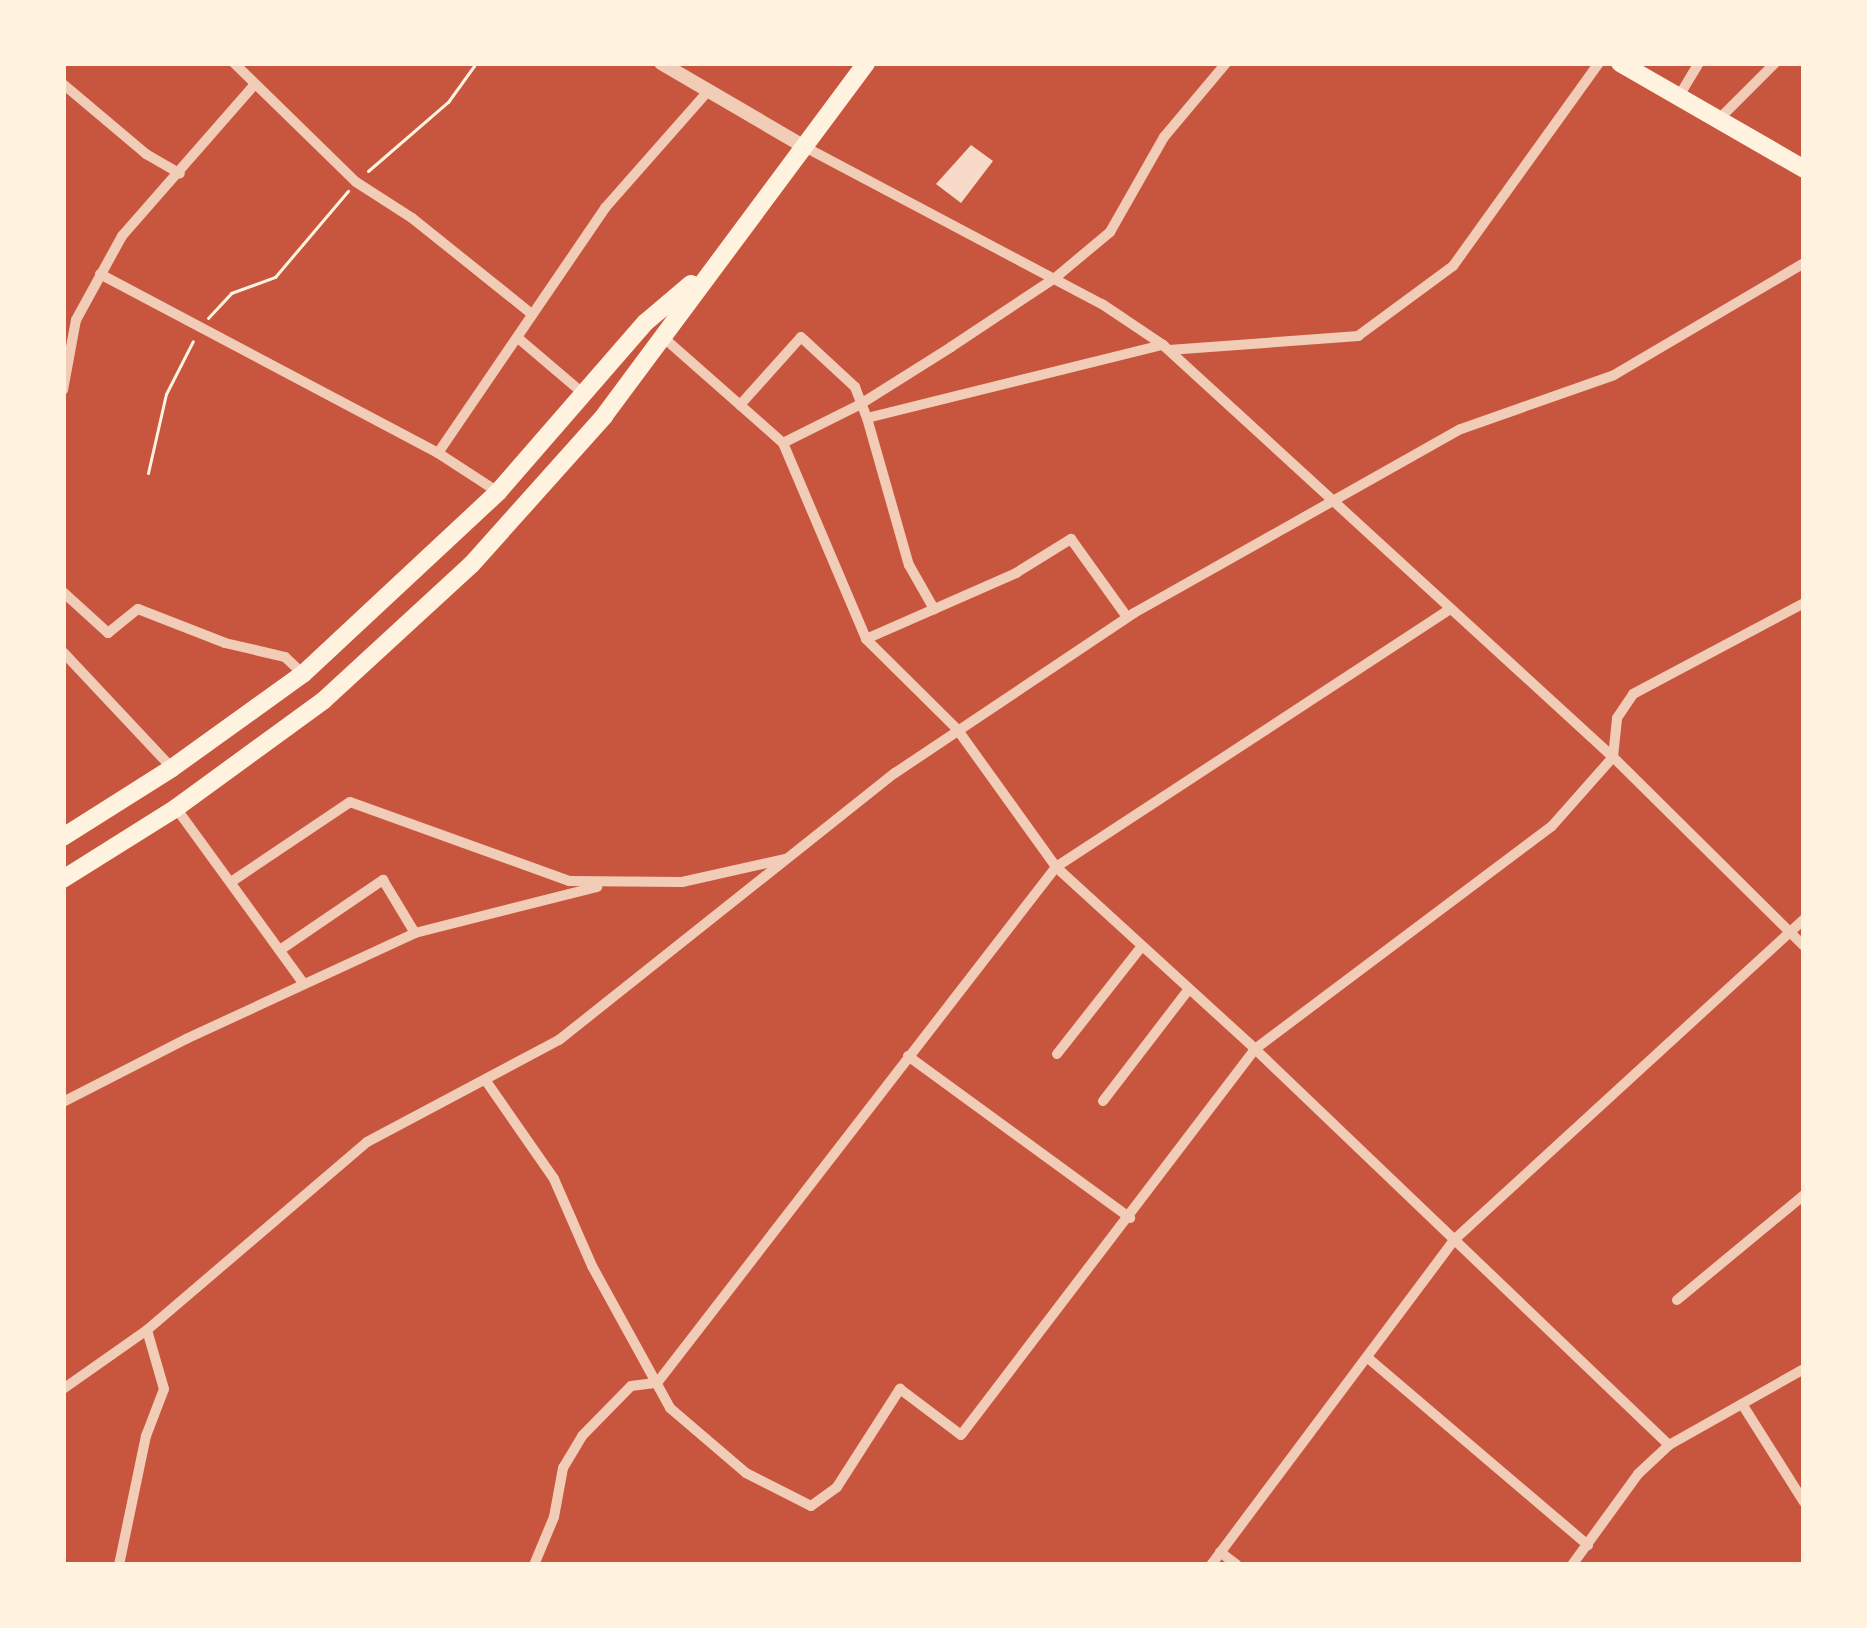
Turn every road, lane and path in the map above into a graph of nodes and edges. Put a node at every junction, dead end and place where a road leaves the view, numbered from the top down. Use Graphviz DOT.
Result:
graph roads {
  1 [pos="234,63"];
  2 [pos="476,63"];
  3 [pos="661,63"];
  4 [pos="866,63"];
  5 [pos="1226,63"];
  6 [pos="1599,63"];
  7 [pos="1620,63"];
  8 [pos="1700,63"];
  9 [pos="1775,63"];
  10 [pos="63,84"];
  11 [pos="254,86"];
  12 [pos="709,91"];
  13 [pos="1679,96"];
  14 [pos="1718,120"];
  15 [pos="803,146"];
  16 [pos="1804,169"];
  17 [pos="180,173"];
  18 [pos="356,182"];
  19 [pos="1804,263"];
  20 [pos="709,269"];
  21 [pos="100,274"];
  22 [pos="1055,278"];
  23 [pos="532,314"];
  24 [pos="200,330"];
  25 [pos="518,338"];
  26 [pos="664,338"];
  27 [pos="1166,348"];
  28 [pos="63,390"];
  29 [pos="585,395"];
  30 [pos="740,405"];
  31 [pos="860,405"];
  32 [pos="867,418"];
  33 [pos="784,442"];
  34 [pos="438,453"];
  35 [pos="148,473"];
  36 [pos="498,492"];
  37 [pos="1334,501"];
  38 [pos="65,597"];
  39 [pos="1804,603"];
  40 [pos="934,609"];
  41 [pos="1451,609"];
  42 [pos="1127,617"];
  43 [pos="866,639"];
  44 [pos="63,652"];
  45 [pos="303,674"];
  46 [pos="957,729"];
  47 [pos="1613,757"];
  48 [pos="172,768"];
  49 [pos="176,808"];
  50 [pos="63,837"];
  51 [pos="785,859"];
  52 [pos="1056,868"];
  53 [pos="63,879"];
  54 [pos="231,882"];
  55 [pos="603,884"];
  56 [pos="1804,919"];
  57 [pos="1789,932"];
  58 [pos="416,934"];
  59 [pos="1142,946"];
  60 [pos="1804,946"];
  61 [pos="280,950"];
  62 [pos="303,982"];
  63 [pos="1189,989"];
  64 [pos="1255,1049"];
  65 [pos="1057,1054"];
  66 [pos="908,1056"];
  67 [pos="486,1081"];
  68 [pos="1103,1101"];
  69 [pos="63,1102"];
  70 [pos="1804,1195"];
  71 [pos="1130,1218"];
  72 [pos="1455,1239"];
  73 [pos="1677,1300"];
  74 [pos="147,1330"];
  75 [pos="1368,1358"];
  76 [pos="1804,1369"];
  77 [pos="657,1383"];
  78 [pos="63,1390"];
  79 [pos="1742,1404"];
  80 [pos="1669,1445"];
  81 [pos="1804,1502"];
  82 [pos="1588,1546"];
  83 [pos="1220,1552"];
  84 [pos="119,1565"];
  85 [pos="534,1565"];
  86 [pos="1211,1565"];
  87 [pos="1237,1565"];
  88 [pos="1572,1565"];
  1 -- 11 [label="street"];
  2 -- 18 [label="path"];
  3 -- 12 [label="street"];
  4 -- 15 [label="main road"];
  5 -- 22 [label="street"];
  6 -- 27 [label="street"];
  7 -- 13 [label="main road"];
  8 -- 13 [label="street"];
  9 -- 14 [label="street"];
  10 -- 17 [label="street"];
  11 -- 17 [label="street"];
  11 -- 18 [label="street"];
  12 -- 15 [label="street"];
  12 -- 23 [label="street"];
  13 -- 14 [label="main road"];
  14 -- 16 [label="main road"];
  15 -- 20 [label="main road"];
  15 -- 22 [label="street"];
  17 -- 21 [label="street"];
  18 -- 23 [label="street"];
  18 -- 24 [label="path"];
  19 -- 37 [label="street"];
  20 -- 26 [label="main road"];
  20 -- 29 [label="main road"];
  21 -- 24 [label="street"];
  21 -- 28 [label="street"];
  22 -- 27 [label="street"];
  22 -- 31 [label="street"];
  23 -- 25 [label="street"];
  24 -- 34 [label="street"];
  24 -- 35 [label="path"];
  25 -- 29 [label="street"];
  25 -- 34 [label="street"];
  26 -- 30 [label="street"];
  26 -- 49 [label="main road"];
  27 -- 32 [label="street"];
  27 -- 37 [label="street"];
  29 -- 36 [label="main road"];
  30 -- 31 [label="street"];
  30 -- 33 [label="street"];
  31 -- 32 [label="street"];
  31 -- 33 [label="street"];
  32 -- 40 [label="street"];
  33 -- 43 [label="street"];
  34 -- 36 [label="street"];
  36 -- 45 [label="main road"];
  37 -- 41 [label="street"];
  37 -- 42 [label="street"];
  38 -- 45 [label="street"];
  39 -- 47 [label="street"];
  40 -- 42 [label="street"];
  40 -- 43 [label="street"];
  41 -- 47 [label="street"];
  41 -- 52 [label="street"];
  42 -- 46 [label="street"];
  43 -- 46 [label="street"];
  44 -- 48 [label="street"];
  45 -- 48 [label="main road"];
  46 -- 51 [label="street"];
  46 -- 52 [label="street"];
  47 -- 57 [label="street"];
  47 -- 64 [label="street"];
  48 -- 50 [label="main road"];
  49 -- 53 [label="main road"];
  49 -- 54 [label="street"];
  51 -- 55 [label="street"];
  51 -- 67 [label="street"];
  52 -- 59 [label="street"];
  52 -- 66 [label="street"];
  54 -- 55 [label="street"];
  54 -- 61 [label="street"];
  55 -- 58 [label="street"];
  56 -- 57 [label="street"];
  57 -- 60 [label="street"];
  57 -- 72 [label="street"];
  58 -- 61 [label="street"];
  58 -- 62 [label="street"];
  59 -- 63 [label="street"];
  59 -- 65 [label="street"];
  61 -- 62 [label="street"];
  62 -- 69 [label="street"];
  63 -- 64 [label="street"];
  63 -- 68 [label="street"];
  64 -- 71 [label="street"];
  64 -- 72 [label="street"];
  66 -- 71 [label="street"];
  66 -- 77 [label="street"];
  67 -- 74 [label="street"];
  67 -- 77 [label="street"];
  70 -- 73 [label="street"];
  71 -- 77 [label="street"];
  72 -- 75 [label="street"];
  72 -- 80 [label="street"];
  74 -- 78 [label="street"];
  74 -- 84 [label="street"];
  75 -- 82 [label="street"];
  75 -- 83 [label="street"];
  76 -- 79 [label="street"];
  77 -- 85 [label="street"];
  79 -- 80 [label="street"];
  79 -- 81 [label="street"];
  80 -- 82 [label="street"];
  82 -- 88 [label="street"];
  83 -- 86 [label="street"];
  83 -- 87 [label="street"];
}
